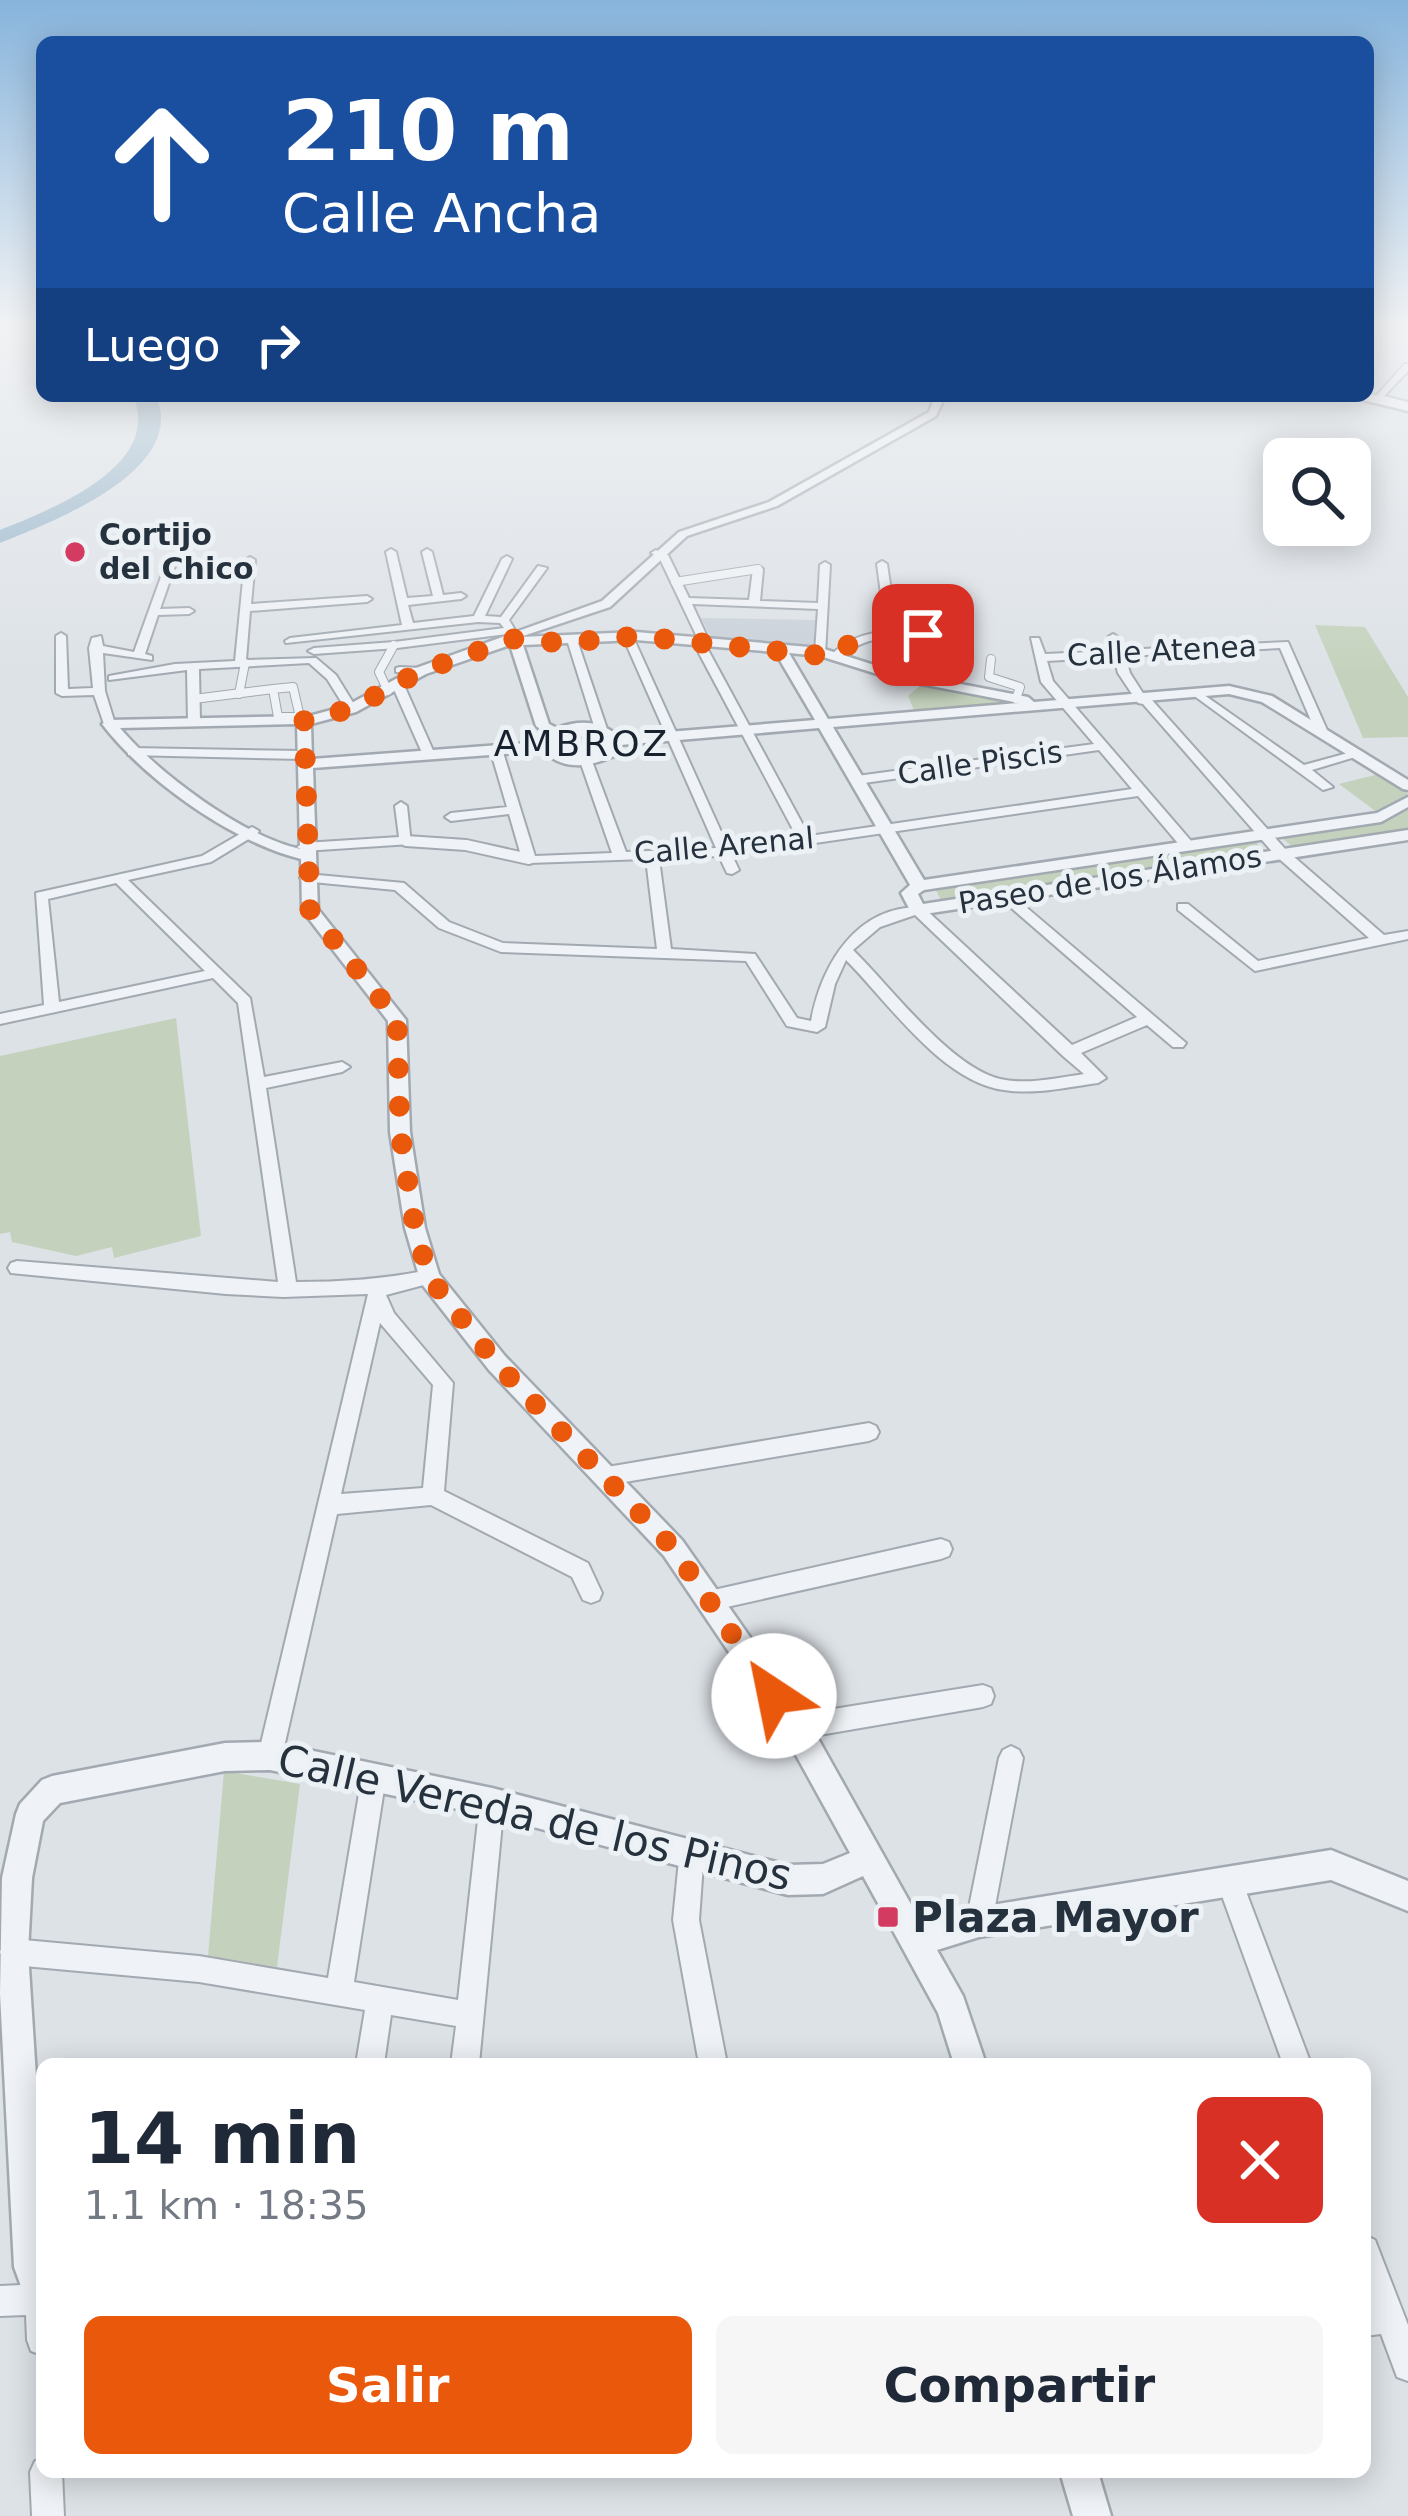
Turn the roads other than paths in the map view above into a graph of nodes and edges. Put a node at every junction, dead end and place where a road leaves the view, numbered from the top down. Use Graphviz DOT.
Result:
graph roads {
  1 [pos="888,439"];
  2 [pos="427,551"];
  3 [pos="391,552"];
  4 [pos="656,553"];
  5 [pos="507,559"];
  6 [pos="250,560"];
  7 [pos="172,563"];
  8 [pos="882,564"];
  9 [pos="825,565"];
  10 [pos="542,568"];
  11 [pos="758,569"];
  12 [pos="676,581"];
  13 [pos="461,596"];
  14 [pos="439,598"];
  15 [pos="367,599"];
  16 [pos="685,601"];
  17 [pos="402,602"];
  18 [pos="754,603"];
  19 [pos="606,604"];
  20 [pos="823,605"];
  21 [pos="245,608"];
  22 [pos="189,610"];
  23 [pos="157,612"];
  24 [pos="478,619"];
  25 [pos="408,627"];
  26 [pos="511,633"];
  27 [pos="892,635"];
  28 [pos="61,637"];
  29 [pos="628,637"];
  30 [pos="1113,637"];
  31 [pos="1035,640"];
  32 [pos="290,641"];
  33 [pos="702,642"];
  34 [pos="573,643"];
  35 [pos="394,645"];
  36 [pos="780,649"];
  37 [pos="312,650"];
  38 [pos="828,654"];
  39 [pos="1117,654"];
  40 [pos="140,655"];
  41 [pos="991,658"];
  42 [pos="1040,658"];
  43 [pos="243,663"];
  44 [pos="193,666"];
  45 [pos="175,667"];
  46 [pos="379,672"];
  47 [pos="113,678"];
  48 [pos="395,682"];
  49 [pos="948,687"];
  50 [pos="273,689"];
  51 [pos="99,691"];
  52 [pos="1197,693"];
  53 [pos="239,694"];
  54 [pos="194,699"];
  55 [pos="1016,699"];
  56 [pos="1144,701"];
  57 [pos="1068,706"];
  58 [pos="1044,708"];
  59 [pos="351,709"];
  60 [pos="304,720"];
  61 [pos="194,722"];
  62 [pos="110,724"];
  63 [pos="824,725"];
  64 [pos="602,729"];
  65 [pos="1321,730"];
  66 [pos="744,732"];
  67 [pos="672,737"];
  68 [pos="615,741"];
  69 [pos="554,743"];
  70 [pos="1104,746"];
  71 [pos="496,749"];
  72 [pos="132,752"];
  73 [pos="1358,754"];
  74 [pos="429,755"];
  75 [pos="303,759"];
  76 [pos="586,761"];
  77 [pos="1303,770"];
  78 [pos="857,780"];
  79 [pos="1403,780"];
  80 [pos="1327,788"];
  81 [pos="1143,791"];
  82 [pos="1408,801"];
  83 [pos="400,806"];
  84 [pos="514,810"];
  85 [pos="451,817"];
  86 [pos="885,828"];
  87 [pos="252,831"];
  88 [pos="1263,833"];
  89 [pos="1408,836"];
  90 [pos="805,840"];
  91 [pos="406,841"];
  92 [pos="1187,845"];
  93 [pos="298,850"];
  94 [pos="723,852"];
  95 [pos="1281,853"];
  96 [pos="620,855"];
  97 [pos="652,855"];
  98 [pos="529,859"];
  99 [pos="732,870"];
  100 [pos="307,878"];
  101 [pos="120,880"];
  102 [pos="923,886"];
  103 [pos="1008,898"];
  104 [pos="938,908"];
  105 [pos="1183,908"];
  106 [pos="918,910"];
  107 [pos="1408,935"];
  108 [pos="1375,941"];
  109 [pos="846,951"];
  110 [pos="665,955"];
  111 [pos="216,973"];
  112 [pos="52,1008"];
  113 [pos="1148,1018"];
  114 [pos="0,1019"];
  115 [pos="1178,1043"];
  116 [pos="1069,1052"];
  117 [pos="342,1067"];
  118 [pos="258,1084"];
  119 [pos="17,1268"];
  120 [pos="429,1277"];
  121 [pos="288,1288"];
  122 [pos="376,1301"];
  123 [pos="869,1432"];
  124 [pos="607,1476"];
  125 [pos="433,1496"];
  126 [pos="327,1505"];
  127 [pos="941,1550"];
  128 [pos="591,1592"];
  129 [pos="709,1600"];
  130 [pos="983,1696"];
  131 [pos="796,1727"];
  132 [pos="270,1756"];
  133 [pos="1011,1758"];
  134 [pos="374,1776"];
  135 [pos="492,1802"];
  136 [pos="692,1850"];
  137 [pos="872,1858"];
  138 [pos="9,1878"];
  139 [pos="1230,1882"];
  140 [pos="1408,1896"];
  141 [pos="979,1922"];
  142 [pos="917,1941"];
  143 [pos="14,1952"];
  144 [pos="339,1994"];
  145 [pos="380,2001"];
  146 [pos="470,2015"];
  147 [pos="371,2058"];
  148 [pos="466,2058"];
  149 [pos="711,2058"];
  150 [pos="968,2058"];
  151 [pos="1295,2058"];
  152 [pos="36,2283"];
  153 [pos="1371,2284"];
  154 [pos="36,2299"];
  155 [pos="0,2301"];
  156 [pos="1377,2319"];
  157 [pos="1408,2366"];
  158 [pos="46,2478"];
  159 [pos="1078,2478"];
  160 [pos="48,2516"];
  161 [pos="1092,2516"];
  1 -- 4 [label="street"];
  2 -- 14 [label="street"];
  3 -- 17 [label="street"];
  4 -- 12 [label="street"];
  4 -- 19 [label="street"];
  5 -- 24 [label="street"];
  6 -- 21 [label="street"];
  7 -- 23 [label="street"];
  8 -- 27 [label="street"];
  9 -- 20 [label="street"];
  10 -- 26 [label="street"];
  11 -- 12 [label="street"];
  11 -- 18 [label="street"];
  12 -- 16 [label="street"];
  13 -- 14 [label="street"];
  14 -- 17 [label="street"];
  15 -- 21 [label="street"];
  16 -- 18 [label="street"];
  16 -- 33 [label="street"];
  17 -- 25 [label="street"];
  18 -- 20 [label="street"];
  19 -- 26 [label="street"];
  19 -- 29 [label="street"];
  20 -- 38 [label="street"];
  21 -- 43 [label="street"];
  22 -- 23 [label="street"];
  23 -- 40 [label="street"];
  24 -- 25 [label="street"];
  24 -- 26 [label="street"];
  25 -- 37 [label="street"];
  26 -- 34 [label="street"];
  26 -- 35 [label="street"];
  26 -- 48 [label="street"];
  26 -- 69 [label="street"];
  27 -- 38 [label="street"];
  27 -- 49 [label="street"];
  28 -- 51 [label="street"];
  29 -- 33 [label="street"];
  29 -- 34 [label="street"];
  29 -- 67 [label="street"];
  30 -- 39 [label="street"];
  31 -- 42 [label="street"];
  32 -- 37 [label="street"];
  33 -- 36 [label="street"];
  33 -- 66 [label="street"];
  34 -- 64 [label="street"];
  35 -- 37 [label="street"];
  35 -- 46 [label="street"];
  36 -- 38 [label="street"];
  36 -- 63 [label="street"];
  37 -- 43 [label="street"];
  37 -- 59 [label="street"];
  38 -- 49 [label="street"];
  39 -- 42 [label="street, Calle Atenea"];
  39 -- 56 [label="street"];
  39 -- 65 [label="street, Calle Atenea"];
  40 -- 45 [label="street"];
  40 -- 51 [label="street"];
  41 -- 55 [label="street"];
  42 -- 57 [label="street"];
  43 -- 44 [label="street"];
  43 -- 53 [label="street"];
  44 -- 45 [label="street"];
  44 -- 54 [label="street"];
  45 -- 47 [label="street"];
  46 -- 48 [label="street"];
  46 -- 48 [label="street"];
  48 -- 59 [label="street"];
  48 -- 74 [label="street"];
  49 -- 55 [label="street"];
  50 -- 53 [label="street"];
  51 -- 62 [label="street"];
  52 -- 56 [label="street"];
  52 -- 65 [label="street"];
  52 -- 77 [label="street"];
  53 -- 54 [label="street"];
  54 -- 61 [label="street"];
  55 -- 58 [label="street"];
  56 -- 57 [label="street"];
  56 -- 88 [label="street"];
  57 -- 58 [label="street"];
  57 -- 70 [label="street"];
  58 -- 63 [label="street"];
  59 -- 60 [label="street"];
  60 -- 61 [label="street"];
  60 -- 75 [label="street"];
  61 -- 62 [label="street"];
  62 -- 72 [label="street"];
  63 -- 66 [label="street"];
  63 -- 78 [label="street"];
  64 -- 68 [label="street"];
  64 -- 69 [label="street"];
  65 -- 73 [label="street"];
  66 -- 67 [label="street"];
  66 -- 90 [label="street"];
  67 -- 68 [label="street"];
  67 -- 94 [label="street"];
  68 -- 76 [label="street"];
  69 -- 69 [label="street"];
  69 -- 71 [label="street"];
  69 -- 76 [label="street"];
  70 -- 78 [label="street, Calle Piscis"];
  70 -- 81 [label="street"];
  71 -- 74 [label="street"];
  71 -- 84 [label="street"];
  72 -- 75 [label="street"];
  72 -- 87 [label="street"];
  73 -- 77 [label="street"];
  73 -- 79 [label="street"];
  74 -- 75 [label="street"];
  75 -- 93 [label="street"];
  76 -- 96 [label="street"];
  77 -- 80 [label="street"];
  78 -- 86 [label="street"];
  81 -- 86 [label="street, Calle Arenal"];
  81 -- 92 [label="street"];
  82 -- 88 [label="street, Paseo de los Álamos"];
  83 -- 91 [label="street"];
  84 -- 85 [label="street"];
  84 -- 98 [label="street"];
  86 -- 90 [label="street, Calle Arenal"];
  86 -- 102 [label="street"];
  87 -- 93 [label="street"];
  87 -- 101 [label="street"];
  88 -- 92 [label="street, Paseo de los Álamos"];
  88 -- 95 [label="street, Paseo de los Álamos"];
  89 -- 95 [label="street, Paseo de los Álamos"];
  90 -- 94 [label="street, Calle Arenal"];
  91 -- 93 [label="street, Calle Arenal"];
  91 -- 98 [label="street, Calle Arenal"];
  92 -- 102 [label="street, Paseo de los Álamos"];
  93 -- 100 [label="street"];
  94 -- 97 [label="street, Calle Arenal"];
  94 -- 99 [label="street"];
  95 -- 103 [label="street, Paseo de los Álamos"];
  95 -- 108 [label="street"];
  96 -- 97 [label="street, Calle Arenal"];
  96 -- 98 [label="street, Calle Arenal"];
  97 -- 110 [label="street"];
  100 -- 110 [label="street"];
  100 -- 120 [label="street"];
  101 -- 111 [label="street"];
  101 -- 112 [label="street"];
  102 -- 104 [label="street"];
  102 -- 106 [label="street"];
  103 -- 104 [label="street, Paseo de los Álamos"];
  103 -- 113 [label="street"];
  104 -- 106 [label="street, Paseo de los Álamos"];
  105 -- 108 [label="street"];
  106 -- 109 [label="street, Paseo de los Álamos"];
  106 -- 116 [label="street"];
  107 -- 108 [label="street"];
  109 -- 110 [label="street, Paseo de los Álamos"];
  109 -- 116 [label="street"];
  111 -- 112 [label="street"];
  111 -- 118 [label="street"];
  112 -- 114 [label="street"];
  113 -- 115 [label="street"];
  113 -- 116 [label="street"];
  117 -- 118 [label="street"];
  118 -- 121 [label="street"];
  119 -- 121 [label="street"];
  120 -- 122 [label="street"];
  120 -- 124 [label="street"];
  121 -- 122 [label="street"];
  122 -- 125 [label="street"];
  122 -- 126 [label="street"];
  123 -- 124 [label="street"];
  124 -- 129 [label="street"];
  125 -- 126 [label="street"];
  125 -- 128 [label="street"];
  126 -- 132 [label="street"];
  127 -- 129 [label="street"];
  129 -- 131 [label="street"];
  130 -- 131 [label="street"];
  131 -- 137 [label="street"];
  132 -- 134 [label="street, Calle Vereda de los Pinos"];
  132 -- 138 [label="street, Calle Vereda de los Pinos"];
  133 -- 141 [label="street"];
  134 -- 135 [label="street, Calle Vereda de los Pinos"];
  134 -- 144 [label="street"];
  135 -- 136 [label="street, Calle Vereda de los Pinos"];
  135 -- 146 [label="street"];
  136 -- 137 [label="street, Calle Vereda de los Pinos"];
  136 -- 149 [label="street"];
  137 -- 142 [label="street"];
  138 -- 143 [label="street"];
  139 -- 140 [label="street"];
  139 -- 141 [label="street"];
  139 -- 151 [label="street"];
  141 -- 142 [label="street"];
  142 -- 150 [label="street"];
  143 -- 144 [label="street"];
  143 -- 152 [label="street"];
  144 -- 145 [label="street"];
  145 -- 146 [label="street"];
  145 -- 147 [label="street"];
  146 -- 148 [label="street"];
  153 -- 156 [label="street"];
  154 -- 155 [label="street"];
  156 -- 157 [label="street"];
  158 -- 160 [label="street"];
  159 -- 161 [label="street"];
}
